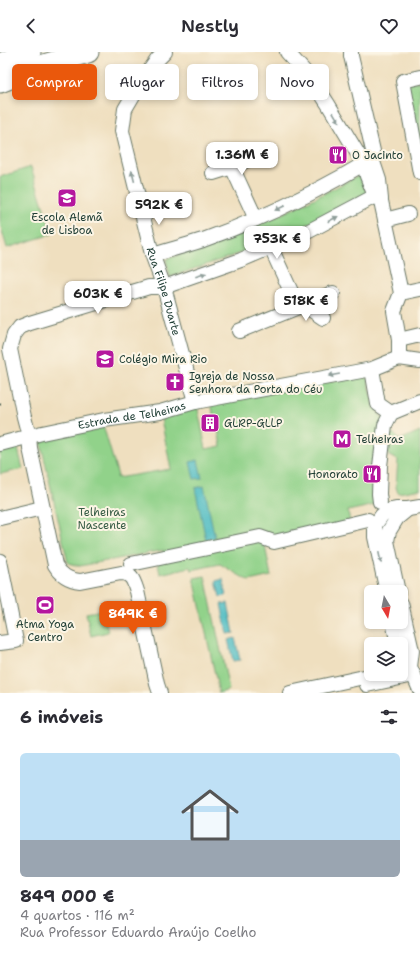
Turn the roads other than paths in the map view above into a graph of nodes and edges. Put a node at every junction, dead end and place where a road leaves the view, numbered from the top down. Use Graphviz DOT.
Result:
graph roads {
  1 [pos="30,52"];
  2 [pos="88,52"];
  3 [pos="165,52"];
  4 [pos="287,52"];
  5 [pos="351,52"];
  6 [pos="0,64"];
  7 [pos="420,77"];
  8 [pos="0,82"];
  9 [pos="261,153"];
  10 [pos="368,162"];
  11 [pos="232,167"];
  12 [pos="213,173"];
  13 [pos="420,173"];
  14 [pos="378,198"];
  15 [pos="408,214"];
  16 [pos="256,219"];
  17 [pos="385,220"];
  18 [pos="271,248"];
  19 [pos="153,255"];
  20 [pos="164,287"];
  21 [pos="420,289"];
  22 [pos="333,293"];
  23 [pos="401,293"];
  24 [pos="304,305"];
  25 [pos="323,318"];
  26 [pos="238,331"];
  27 [pos="420,335"];
  28 [pos="400,340"];
  29 [pos="399,358"];
  30 [pos="420,361"];
  31 [pos="372,369"];
  32 [pos="420,401"];
  33 [pos="195,402"];
  34 [pos="391,413"];
  35 [pos="29,436"];
  36 [pos="0,444"];
  37 [pos="380,502"];
  38 [pos="42,508"];
  39 [pos="414,508"];
  40 [pos="0,518"];
  41 [pos="372,522"];
  42 [pos="0,565"];
  43 [pos="131,571"];
  44 [pos="385,585"];
  45 [pos="396,585"];
  46 [pos="407,629"];
  47 [pos="0,643"];
  48 [pos="408,670"];
  49 [pos="364,678"];
  50 [pos="370,681"];
  51 [pos="157,690"];
  52 [pos="420,690"];
  53 [pos="310,691"];
  54 [pos="290,693"];
  55 [pos="328,693"];
  1 -- 6 [label="highway"];
  2 -- 8 [label="highway"];
  19 -- 3 [label="street, Rua Filipe Duarte, one-way"];
  4 -- 10 [label="street, one-way"];
  5 -- 10 [label="street"];
  7 -- 13 [label="street"];
  9 -- 11 [label="street"];
  10 -- 14 [label="street"];
  10 -- 16 [label="street, one-way"];
  11 -- 12 [label="street"];
  11 -- 16 [label="street"];
  14 -- 17 [label="street"];
  18 -- 14 [label="street, one-way"];
  15 -- 17 [label="street"];
  16 -- 19 [label="street"];
  17 -- 23 [label="street"];
  20 -- 18 [label="street, one-way"];
  18 -- 24 [label="street"];
  19 -- 20 [label="street, Rua Filipe Duarte"];
  20 -- 33 [label="street, Rua Filipe Duarte"];
  20 -- 35 [label="street"];
  21 -- 23 [label="street"];
  22 -- 24 [label="street"];
  23 -- 28 [label="street"];
  24 -- 25 [label="street"];
  24 -- 26 [label="street"];
  27 -- 28 [label="street"];
  28 -- 29 [label="street"];
  29 -- 30 [label="street"];
  29 -- 31 [label="street, Estrada de Telheiras"];
  31 -- 33 [label="street, Estrada de Telheiras, one-way"];
  31 -- 34 [label="street"];
  32 -- 34 [label="street"];
  33 -- 35 [label="street, Estrada de Telheiras"];
  34 -- 37 [label="street"];
  35 -- 36 [label="street, Estrada de Telheiras"];
  35 -- 38 [label="street"];
  38 -- 40 [label="street"];
  38 -- 43 [label="street"];
  39 -- 41 [label="street"];
  39 -- 45 [label="street"];
  41 -- 43 [label="street"];
  41 -- 44 [label="street, one-way"];
  42 -- 47 [label="street"];
  43 -- 51 [label="street"];
  46 -- 48 [label="street"];
  48 -- 52 [label="street"];
  49 -- 53 [label="street"];
  50 -- 55 [label="street"];
  53 -- 54 [label="street"];
}
